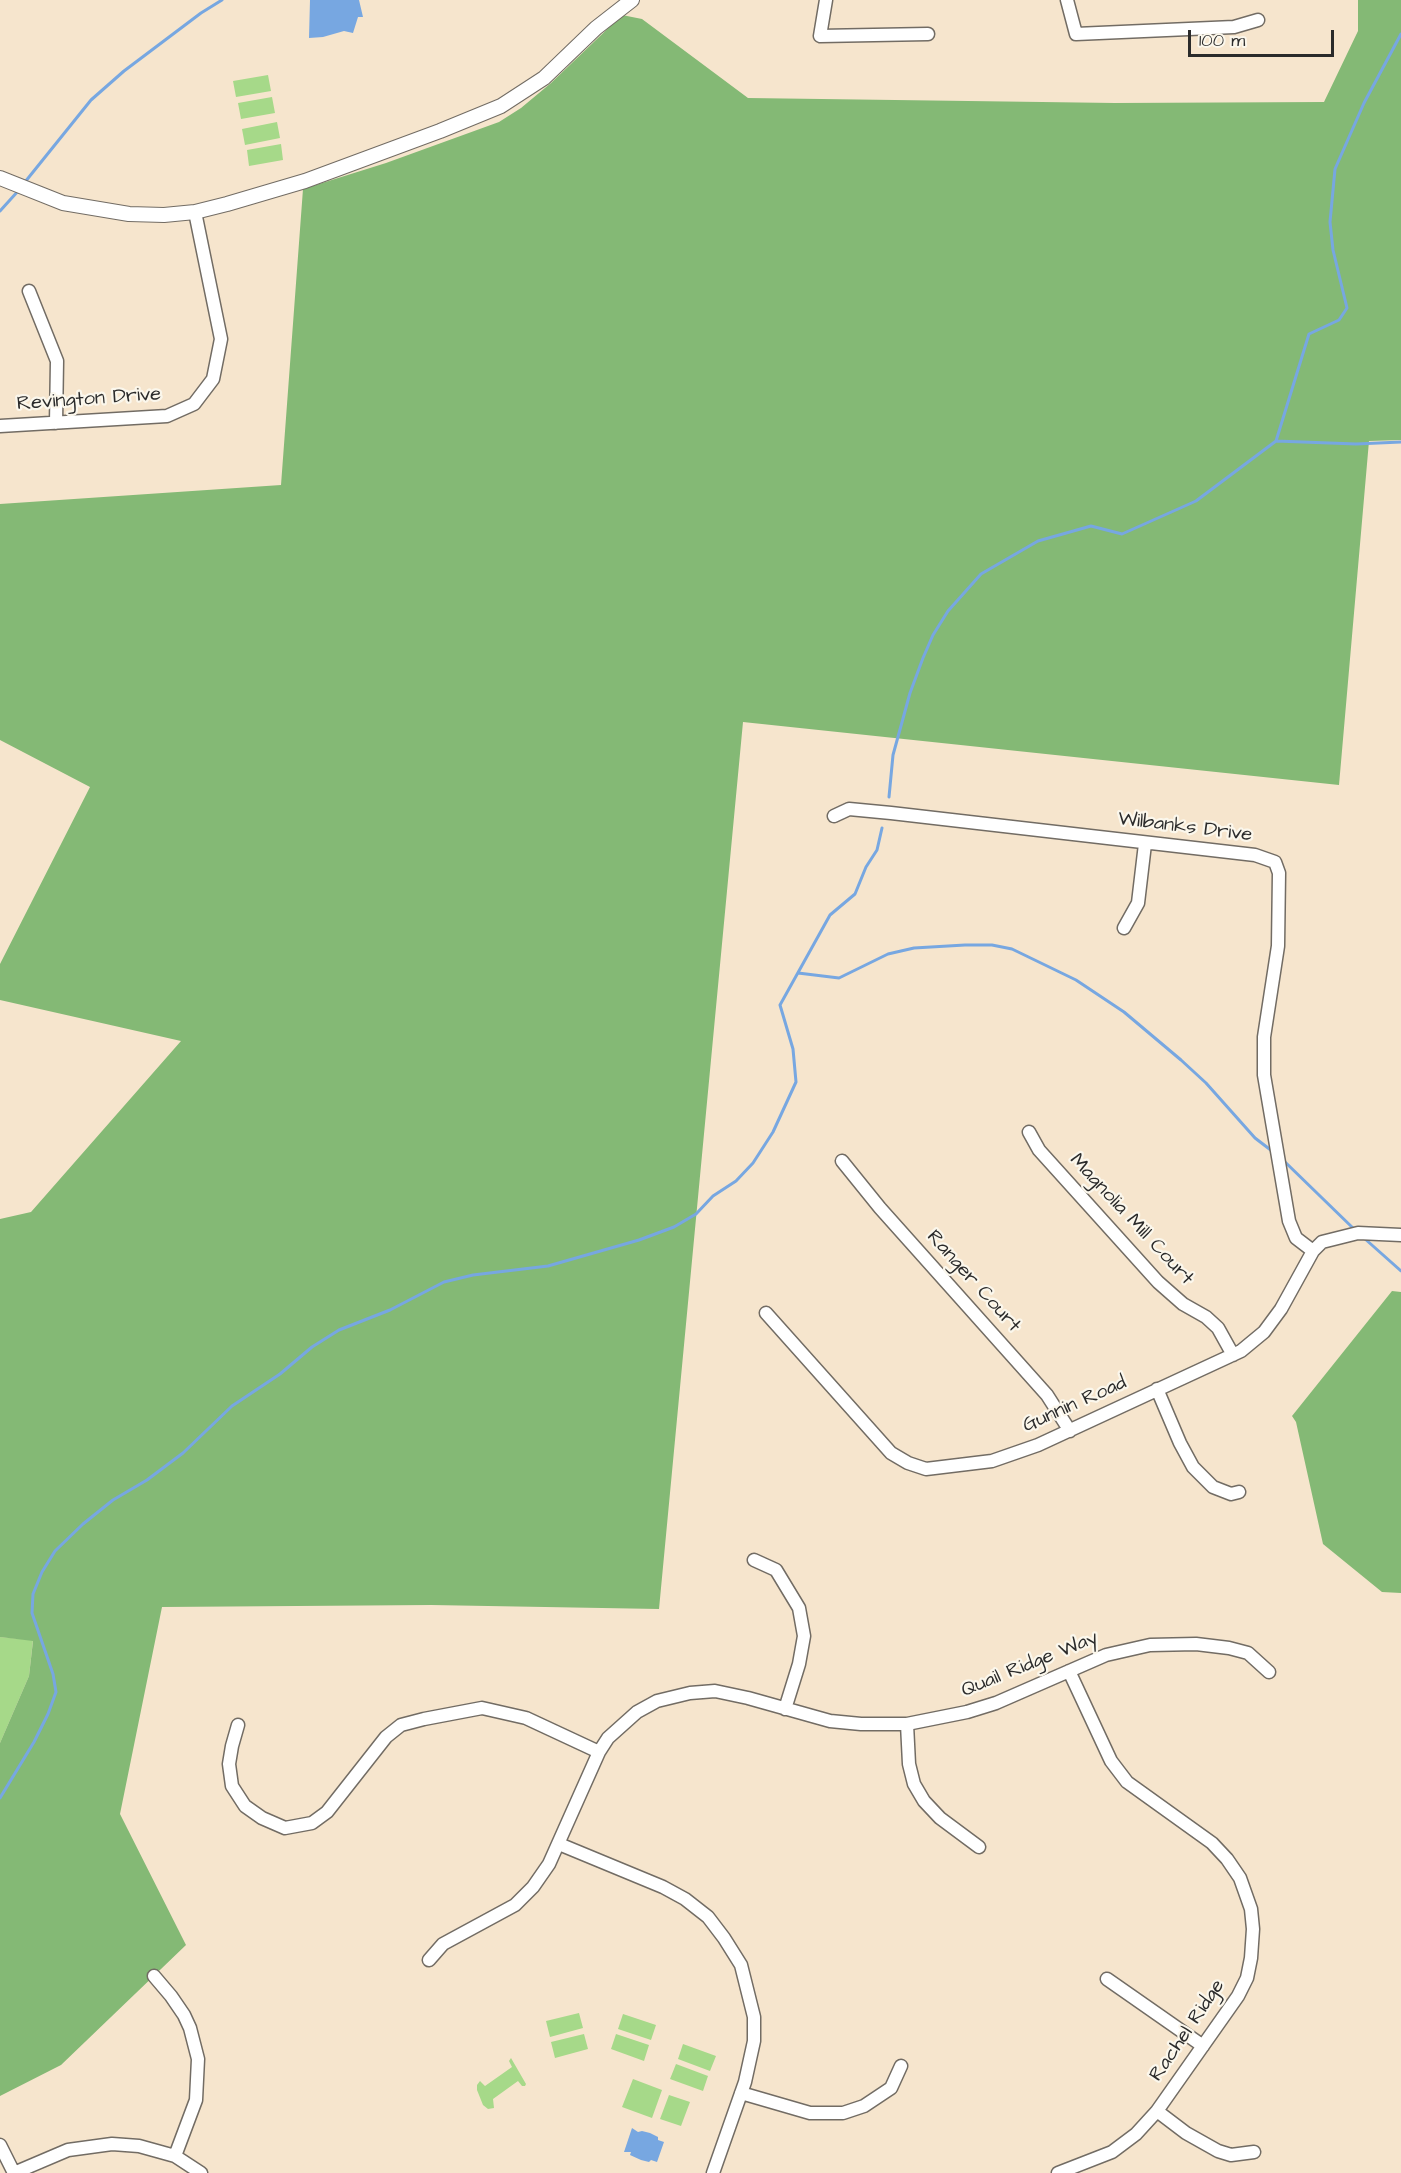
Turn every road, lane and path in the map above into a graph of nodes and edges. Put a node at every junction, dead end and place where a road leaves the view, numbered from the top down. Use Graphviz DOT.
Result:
graph roads {
  1 [pos="632,0"];
  2 [pos="826,0"];
  3 [pos="1067,0"];
  4 [pos="1258,20"];
  5 [pos="928,33"];
  6 [pos="0,178"];
  7 [pos="195,212"];
  8 [pos="29,291"];
  9 [pos="56,423"];
  10 [pos="0,426"];
  11 [pos="834,816"];
  12 [pos="1145,844"];
  13 [pos="1124,928"];
  14 [pos="1029,1132"];
  15 [pos="842,1161"];
  16 [pos="1401,1235"];
  17 [pos="1312,1251"];
  18 [pos="766,1314"];
  19 [pos="1233,1355"];
  20 [pos="1157,1389"];
  21 [pos="1070,1431"];
  22 [pos="1239,1492"];
  23 [pos="754,1560"];
  24 [pos="1069,1671"];
  25 [pos="1269,1671"];
  26 [pos="785,1709"];
  27 [pos="907,1724"];
  28 [pos="238,1725"];
  29 [pos="599,1752"];
  30 [pos="559,1844"];
  31 [pos="979,1848"];
  32 [pos="429,1960"];
  33 [pos="154,1976"];
  34 [pos="1107,1978"];
  35 [pos="1203,2046"];
  36 [pos="901,2066"];
  37 [pos="741,2093"];
  38 [pos="1157,2111"];
  39 [pos="0,2145"];
  40 [pos="1254,2152"];
  41 [pos="175,2156"];
  42 [pos="14,2173"];
  43 [pos="201,2173"];
  44 [pos="713,2173"];
  45 [pos="1058,2173"];
  1 -- 7 [label="street"];
  2 -- 5 [label="street"];
  3 -- 4 [label="street"];
  6 -- 7 [label="street"];
  7 -- 9 [label="street, Revington Drive"];
  8 -- 9 [label="street"];
  9 -- 10 [label="street, Revington Drive"];
  11 -- 12 [label="street, Wilbanks Drive"];
  12 -- 13 [label="street"];
  12 -- 17 [label="street, Wilbanks Drive"];
  14 -- 19 [label="street, Magnolia Mill Court"];
  15 -- 21 [label="street, Ranger Court"];
  16 -- 17 [label="street"];
  17 -- 19 [label="street, Gunnin Road"];
  18 -- 21 [label="street, Gunnin Road"];
  19 -- 20 [label="street, Gunnin Road"];
  20 -- 21 [label="street, Gunnin Road"];
  20 -- 22 [label="street"];
  23 -- 26 [label="street"];
  24 -- 25 [label="street, Quail Ridge Way"];
  24 -- 27 [label="street, Quail Ridge Way"];
  24 -- 35 [label="street, Rachel Ridge"];
  26 -- 27 [label="street, Quail Ridge Way"];
  26 -- 29 [label="street, Quail Ridge Way"];
  27 -- 31 [label="street"];
  28 -- 29 [label="street"];
  29 -- 30 [label="street, Quail Ridge Way"];
  30 -- 32 [label="street, Quail Ridge Way"];
  30 -- 37 [label="street"];
  33 -- 41 [label="street"];
  34 -- 35 [label="street"];
  35 -- 38 [label="street, Rachel Ridge"];
  36 -- 37 [label="street"];
  37 -- 44 [label="street"];
  38 -- 40 [label="street"];
  38 -- 45 [label="street, Rachel Ridge"];
  39 -- 42 [label="street"];
  41 -- 42 [label="street"];
  41 -- 43 [label="street"];
}
